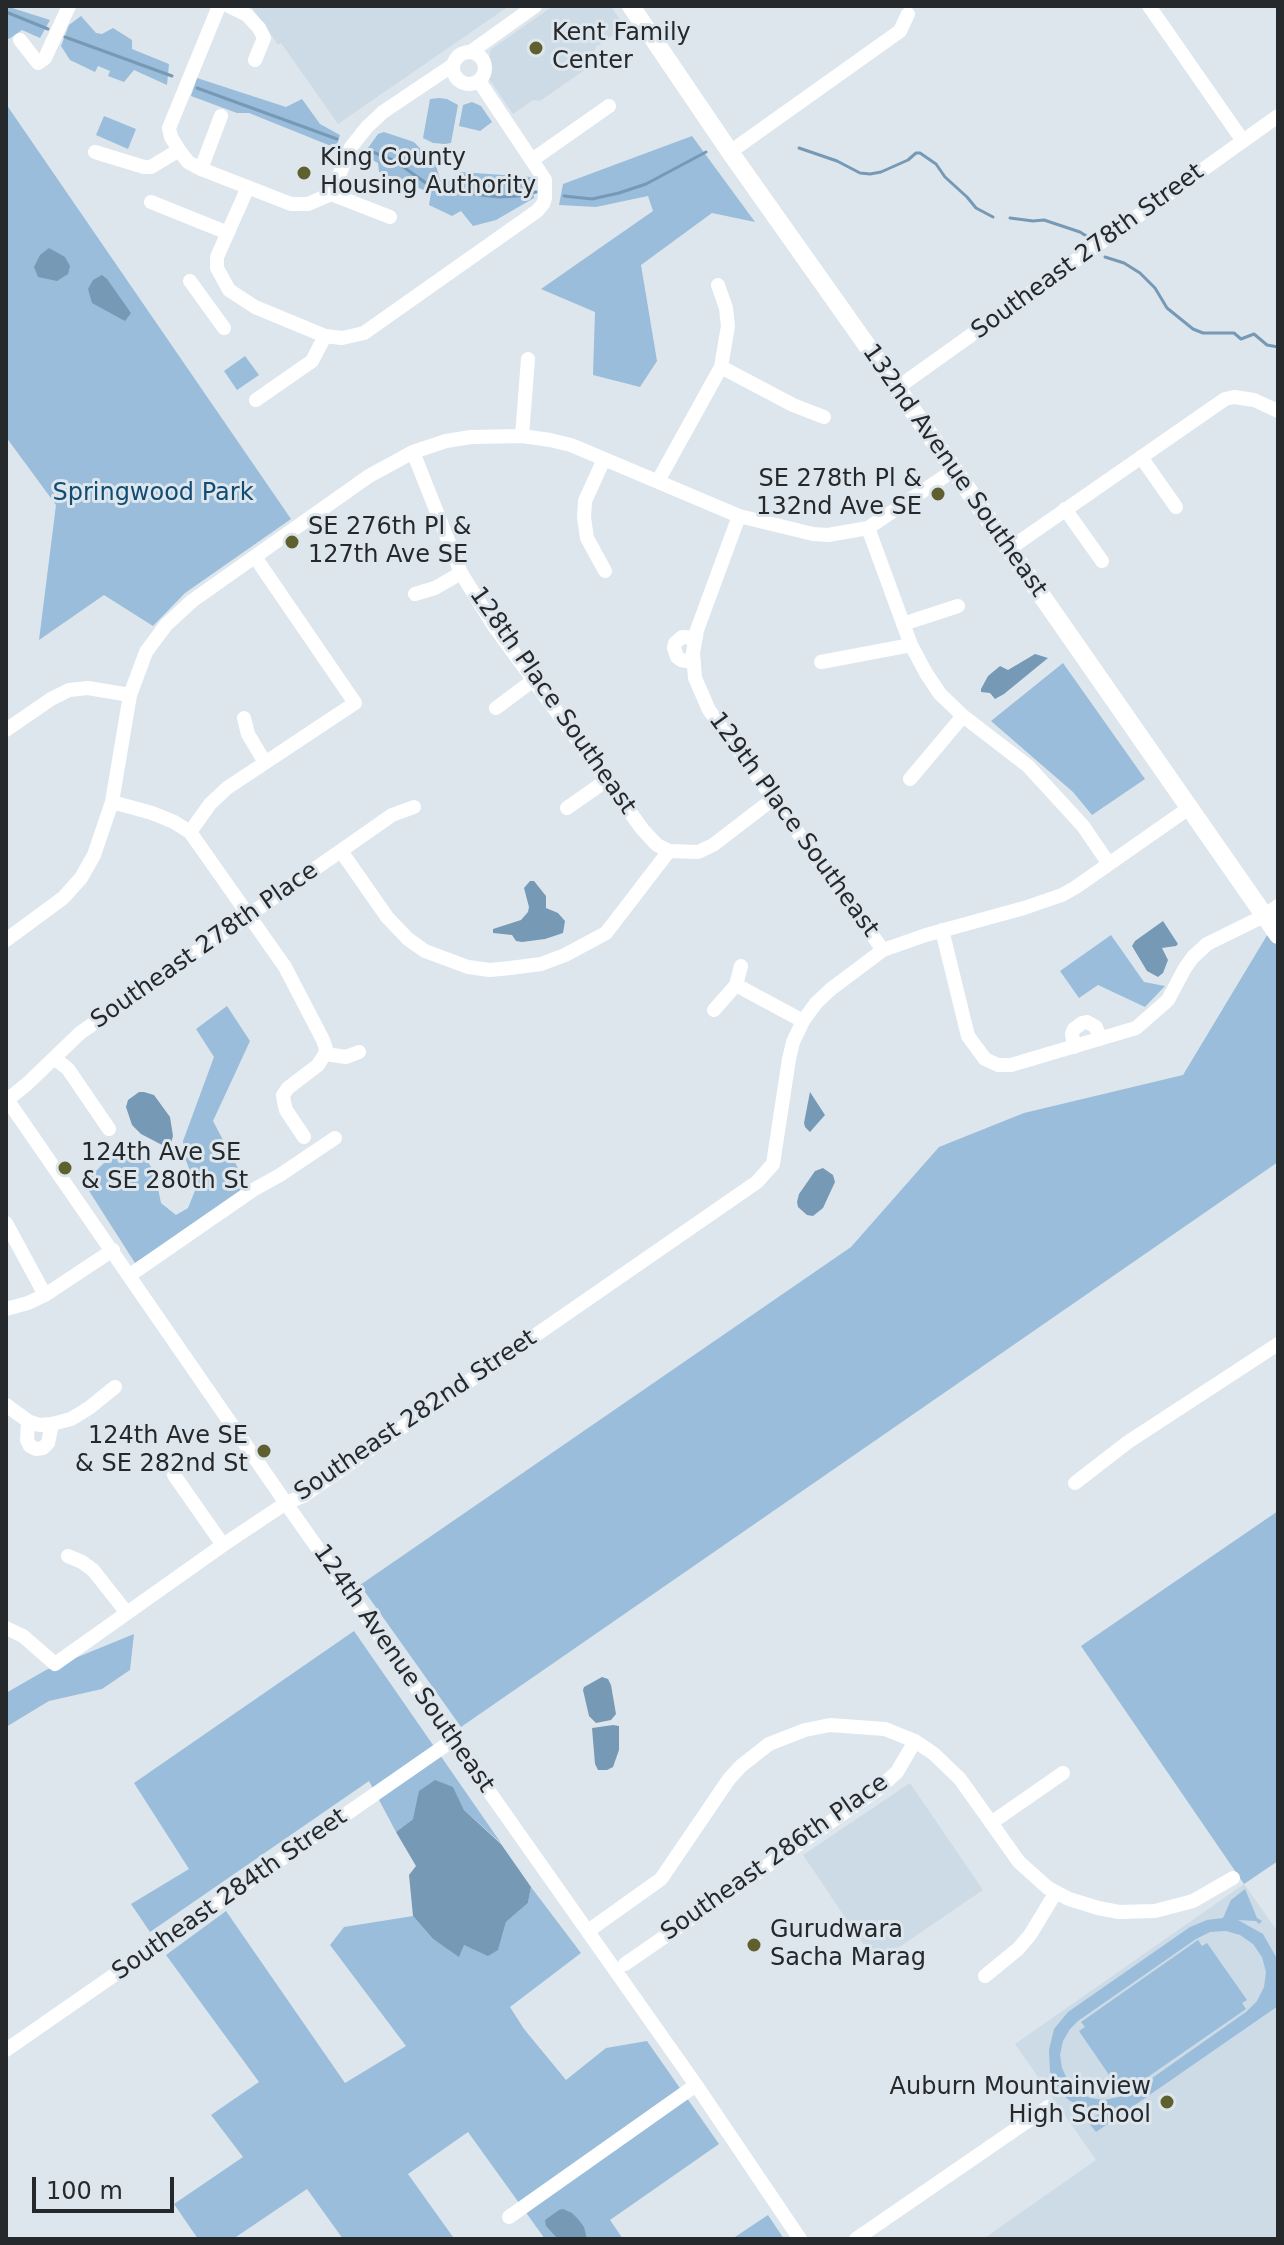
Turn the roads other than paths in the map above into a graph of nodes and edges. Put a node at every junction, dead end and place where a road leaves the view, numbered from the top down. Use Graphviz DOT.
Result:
graph roads {
  1 [pos="69,6"];
  2 [pos="219,6"];
  3 [pos="229,6"];
  4 [pos="535,6"];
  5 [pos="631,6"];
  6 [pos="1149,6"];
  7 [pos="908,14"];
  8 [pos="20,40"];
  9 [pos="472,51"];
  10 [pos="255,60"];
  11 [pos="453,65"];
  12 [pos="479,81"];
  13 [pos="609,106"];
  14 [pos="221,116"];
  15 [pos="1278,116"];
  16 [pos="1243,141"];
  17 [pos="179,150"];
  18 [pos="95,152"];
  19 [pos="730,152"];
  20 [pos="532,160"];
  21 [pos="201,169"];
  22 [pos="248,187"];
  23 [pos="331,194"];
  24 [pos="151,202"];
  25 [pos="390,217"];
  26 [pos="228,233"];
  27 [pos="190,281"];
  28 [pos="718,285"];
  29 [pos="229,290"];
  30 [pos="209,306"];
  31 [pos="224,328"];
  32 [pos="325,336"];
  33 [pos="528,359"];
  34 [pos="721,367"];
  35 [pos="897,388"];
  36 [pos="256,400"];
  37 [pos="1278,411"];
  38 [pos="824,417"];
  39 [pos="522,436"];
  40 [pos="413,452"];
  41 [pos="1141,457"];
  42 [pos="604,459"];
  43 [pos="954,470"];
  44 [pos="658,481"];
  45 [pos="1176,507"];
  46 [pos="1065,509"];
  47 [pos="739,516"];
  48 [pos="868,528"];
  49 [pos="1009,549"];
  50 [pos="255,557"];
  51 [pos="1102,561"];
  52 [pos="605,571"];
  53 [pos="461,573"];
  54 [pos="415,594"];
  55 [pos="958,606"];
  56 [pos="903,624"];
  57 [pos="911,645"];
  58 [pos="821,662"];
  59 [pos="535,679"];
  60 [pos="130,695"];
  61 [pos="496,708"];
  62 [pos="963,716"];
  63 [pos="244,718"];
  64 [pos="6,730"];
  65 [pos="264,761"];
  66 [pos="910,779"];
  67 [pos="607,780"];
  68 [pos="773,799"];
  69 [pos="112,802"];
  70 [pos="414,807"];
  71 [pos="567,808"];
  72 [pos="1189,808"];
  73 [pos="190,832"];
  74 [pos="341,851"];
  75 [pos="669,851"];
  76 [pos="1109,864"];
  77 [pos="1271,911"];
  78 [pos="250,915"];
  79 [pos="942,930"];
  80 [pos="1278,935"];
  81 [pos="6,940"];
  82 [pos="883,950"];
  83 [pos="741,966"];
  84 [pos="736,985"];
  85 [pos="714,1010"];
  86 [pos="803,1021"];
  87 [pos="1100,1039"];
  88 [pos="1074,1047"];
  89 [pos="359,1052"];
  90 [pos="325,1054"];
  91 [pos="54,1058"];
  92 [pos="7,1099"];
  93 [pos="109,1129"];
  94 [pos="304,1137"];
  95 [pos="335,1138"];
  96 [pos="6,1223"];
  97 [pos="113,1250"];
  98 [pos="130,1275"];
  99 [pos="45,1295"];
  100 [pos="6,1309"];
  101 [pos="1278,1344"];
  102 [pos="115,1387"];
  103 [pos="6,1405"];
  104 [pos="28,1421"];
  105 [pos="52,1424"];
  106 [pos="174,1475"];
  107 [pos="1075,1483"];
  108 [pos="286,1503"];
  109 [pos="223,1545"];
  110 [pos="68,1556"];
  111 [pos="127,1613"];
  112 [pos="6,1628"];
  113 [pos="453,1740"];
  114 [pos="915,1741"];
  115 [pos="1063,1773"];
  116 [pos="991,1823"];
  117 [pos="1233,1878"];
  118 [pos="1056,1892"];
  119 [pos="588,1931"];
  120 [pos="625,1964"];
  121 [pos="985,1976"];
  122 [pos="6,2050"];
  123 [pos="696,2085"];
  124 [pos="1048,2107"];
  125 [pos="509,2217"];
  126 [pos="800,2239"];
  127 [pos="856,2239"];
  1 -- 8 [label="street"];
  2 -- 17 [label="street"];
  3 -- 10 [label="street"];
  4 -- 9 [label="street"];
  5 -- 19 [label="main road, 132nd Avenue Southeast"];
  6 -- 16 [label="street"];
  7 -- 19 [label="street"];
  9 -- 11 [label="street"];
  9 -- 12 [label="street"];
  11 -- 12 [label="street"];
  11 -- 23 [label="street"];
  12 -- 20 [label="street"];
  13 -- 20 [label="street"];
  14 -- 21 [label="street"];
  15 -- 16 [label="street, Southeast 278th Street"];
  16 -- 35 [label="street, Southeast 278th Street"];
  17 -- 18 [label="street"];
  17 -- 21 [label="street"];
  19 -- 35 [label="main road, 132nd Avenue Southeast"];
  20 -- 32 [label="street"];
  21 -- 22 [label="street"];
  22 -- 23 [label="street"];
  22 -- 26 [label="street"];
  23 -- 25 [label="street"];
  24 -- 26 [label="street"];
  26 -- 29 [label="street"];
  27 -- 30 [label="street"];
  28 -- 34 [label="street"];
  29 -- 30 [label="street"];
  29 -- 32 [label="street"];
  30 -- 31 [label="street"];
  32 -- 36 [label="street"];
  33 -- 39 [label="street"];
  34 -- 38 [label="street"];
  34 -- 44 [label="street"];
  35 -- 43 [label="main road, 132nd Avenue Southeast"];
  37 -- 41 [label="street"];
  39 -- 40 [label="street"];
  39 -- 42 [label="street"];
  40 -- 50 [label="street"];
  40 -- 53 [label="street, 128th Place Southeast"];
  41 -- 45 [label="street"];
  41 -- 46 [label="street"];
  42 -- 44 [label="street"];
  42 -- 52 [label="street"];
  43 -- 48 [label="street"];
  43 -- 49 [label="main road, 132nd Avenue Southeast"];
  44 -- 47 [label="street"];
  46 -- 49 [label="street"];
  46 -- 51 [label="street"];
  47 -- 48 [label="street"];
  47 -- 68 [label="street, 129th Place Southeast"];
  48 -- 56 [label="street"];
  49 -- 72 [label="main road, 132nd Avenue Southeast"];
  50 -- 60 [label="street"];
  50 -- 65 [label="street"];
  53 -- 54 [label="street"];
  53 -- 59 [label="street, 128th Place Southeast"];
  55 -- 56 [label="street"];
  56 -- 57 [label="street"];
  57 -- 58 [label="street"];
  57 -- 62 [label="street"];
  59 -- 61 [label="street"];
  59 -- 67 [label="street, 128th Place Southeast"];
  60 -- 64 [label="street"];
  60 -- 69 [label="street"];
  62 -- 66 [label="street"];
  62 -- 76 [label="street"];
  63 -- 65 [label="street"];
  65 -- 73 [label="street"];
  67 -- 71 [label="street"];
  67 -- 75 [label="street, 128th Place Southeast"];
  68 -- 75 [label="street"];
  68 -- 82 [label="street, 129th Place Southeast"];
  69 -- 73 [label="street"];
  69 -- 81 [label="street"];
  70 -- 74 [label="street, Southeast 278th Place"];
  72 -- 76 [label="street"];
  72 -- 77 [label="main road, 132nd Avenue Southeast"];
  73 -- 78 [label="street"];
  74 -- 75 [label="street"];
  74 -- 78 [label="street, Southeast 278th Place"];
  76 -- 79 [label="street"];
  77 -- 80 [label="main road, 132nd Avenue Southeast"];
  77 -- 87 [label="street"];
  78 -- 90 [label="street"];
  78 -- 91 [label="street, Southeast 278th Place"];
  79 -- 82 [label="street"];
  79 -- 88 [label="street"];
  82 -- 86 [label="street"];
  83 -- 84 [label="street"];
  84 -- 85 [label="street"];
  84 -- 86 [label="street"];
  86 -- 108 [label="street, Southeast 282nd Street"];
  87 -- 88 [label="street"];
  87 -- 88 [label="street"];
  89 -- 90 [label="street"];
  90 -- 94 [label="street"];
  91 -- 92 [label="street, Southeast 278th Place"];
  91 -- 93 [label="street"];
  92 -- 97 [label="street, 124th Avenue Southeast"];
  95 -- 98 [label="street"];
  96 -- 99 [label="street"];
  97 -- 98 [label="street, 124th Avenue Southeast"];
  97 -- 99 [label="street"];
  98 -- 108 [label="street, 124th Avenue Southeast"];
  99 -- 100 [label="street"];
  101 -- 107 [label="street"];
  102 -- 105 [label="street"];
  103 -- 104 [label="street"];
  104 -- 105 [label="street"];
  104 -- 105 [label="street"];
  106 -- 109 [label="street"];
  108 -- 109 [label="street, Southeast 282nd Street"];
  108 -- 113 [label="street, 124th Avenue Southeast"];
  109 -- 111 [label="street, Southeast 282nd Street"];
  110 -- 111 [label="street"];
  111 -- 112 [label="street, Southeast 282nd Street"];
  113 -- 119 [label="street, 124th Avenue Southeast"];
  113 -- 122 [label="street, Southeast 284th Street"];
  114 -- 116 [label="street"];
  114 -- 119 [label="street"];
  114 -- 120 [label="street, Southeast 286th Place"];
  115 -- 116 [label="street"];
  116 -- 118 [label="street"];
  117 -- 118 [label="street"];
  118 -- 121 [label="street"];
  119 -- 123 [label="street, 124th Avenue Southeast"];
  123 -- 125 [label="street"];
  123 -- 126 [label="street, 124th Avenue Southeast"];
  124 -- 127 [label="street"];
}
